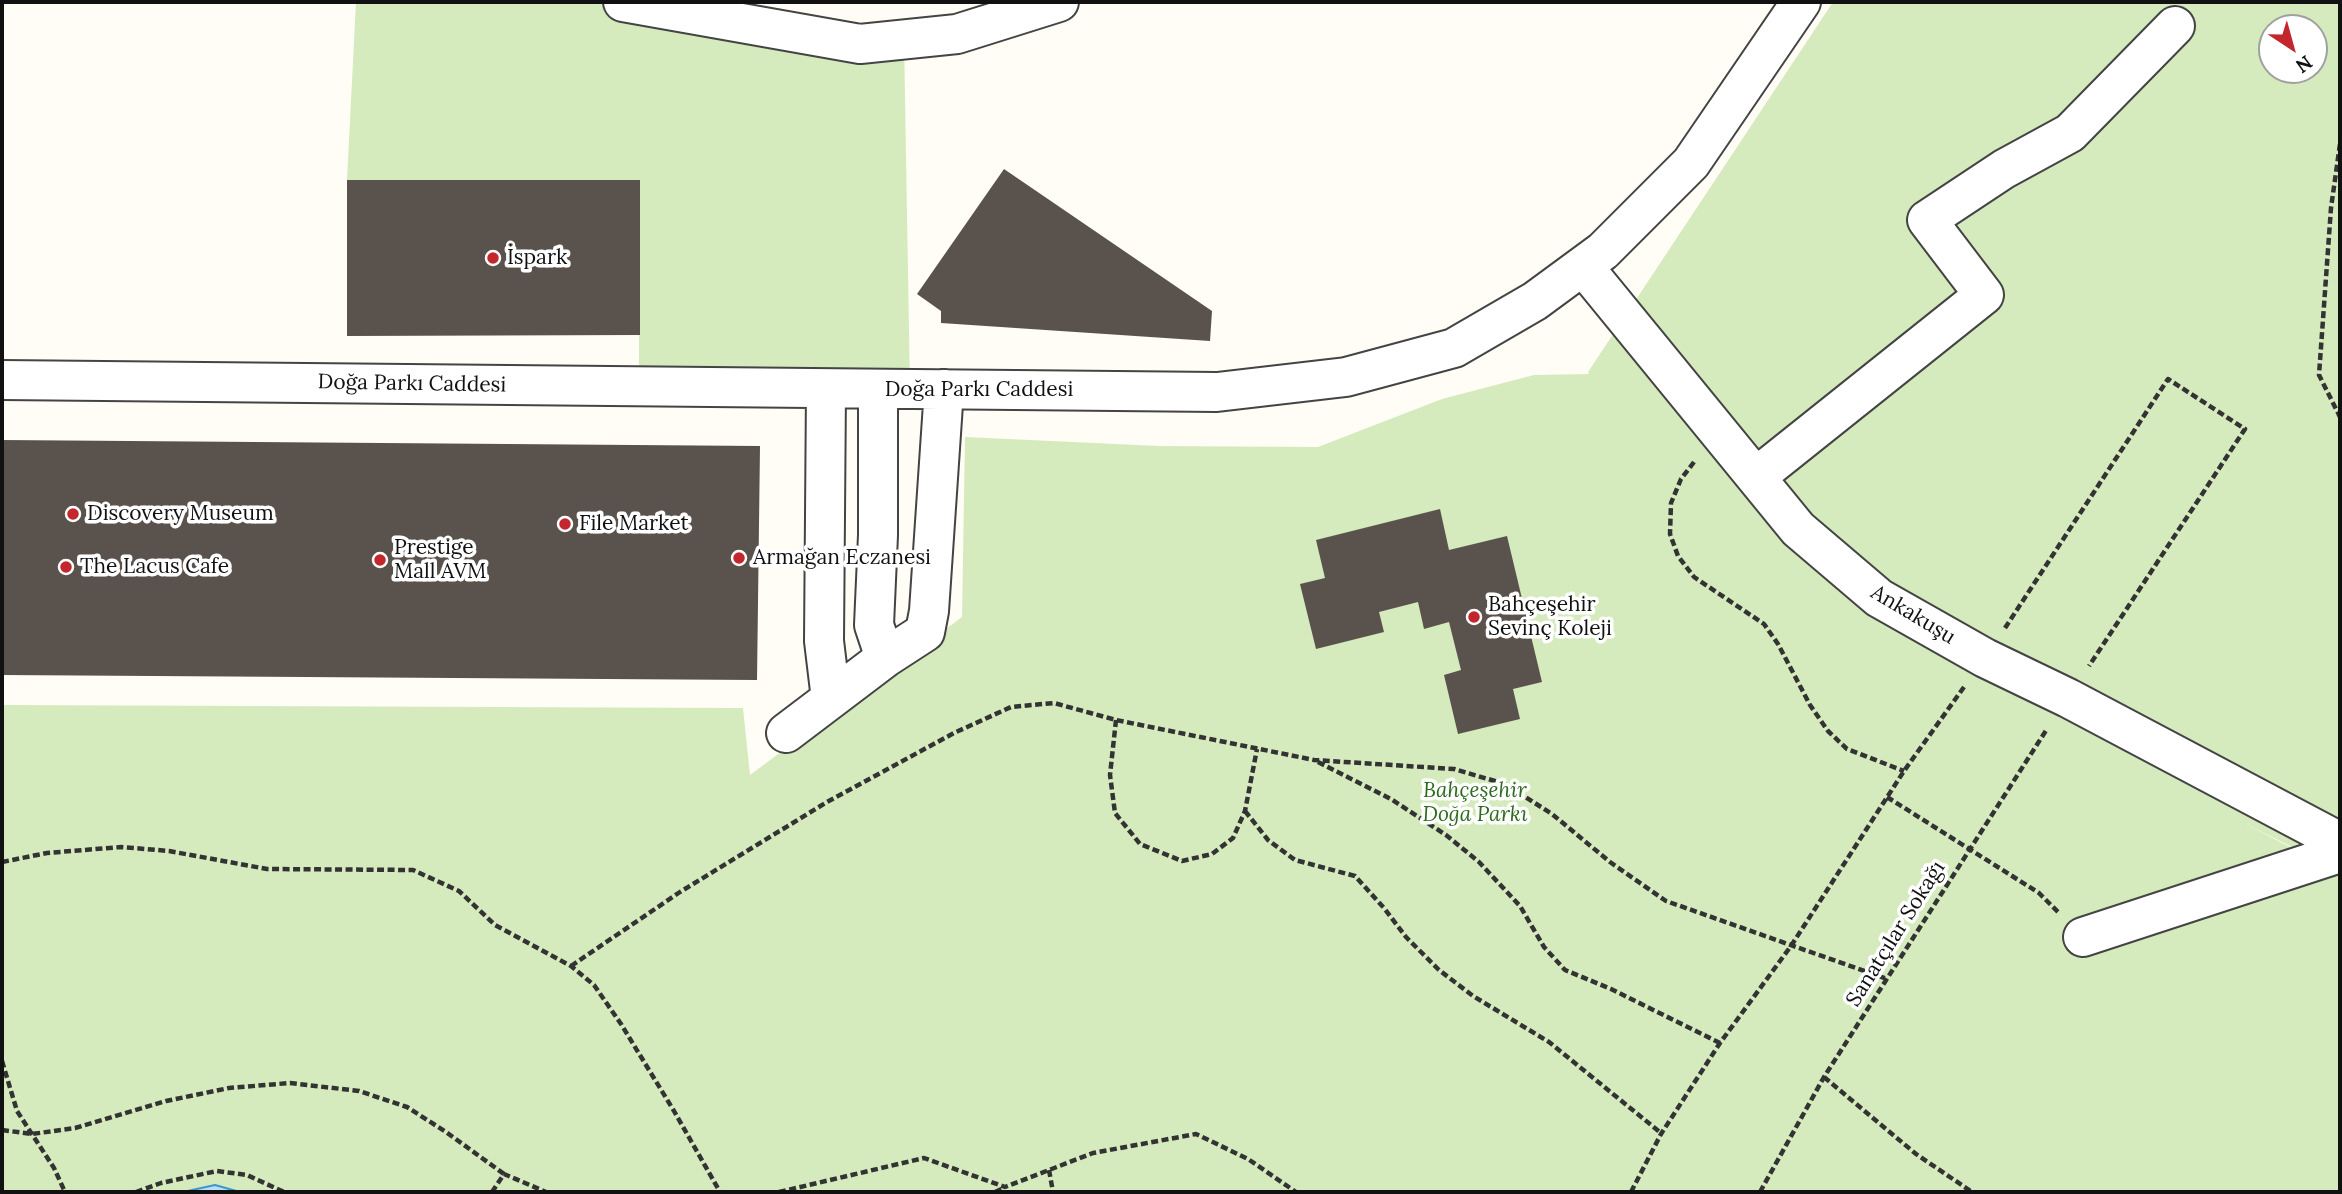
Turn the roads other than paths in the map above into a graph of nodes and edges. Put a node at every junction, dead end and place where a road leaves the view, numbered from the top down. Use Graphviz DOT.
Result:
graph roads {
  1 [pos="623,2"];
  2 [pos="1059,2"];
  3 [pos="1801,2"];
  4 [pos="2175,26"];
  5 [pos="1583,266"];
  6 [pos="2,380"];
  7 [pos="826,389"];
  8 [pos="944,389"];
  9 [pos="878,390"];
  10 [pos="1756,477"];
  11 [pos="885,658"];
  12 [pos="831,699"];
  13 [pos="786,733"];
  14 [pos="2340,842"];
  15 [pos="2340,853"];
  16 [pos="2083,937"];
  1 -- 2 [label="street"];
  3 -- 5 [label="street, Doğa Parkı Caddesi"];
  4 -- 10 [label="street"];
  5 -- 8 [label="street, Doğa Parkı Caddesi"];
  5 -- 10 [label="street, Ankakuşu"];
  6 -- 7 [label="street, Doğa Parkı Caddesi"];
  7 -- 9 [label="street, Doğa Parkı Caddesi"];
  7 -- 12 [label="street"];
  8 -- 9 [label="street, Doğa Parkı Caddesi"];
  8 -- 11 [label="street"];
  9 -- 11 [label="street"];
  10 -- 14 [label="street, Ankakuşu"];
  11 -- 12 [label="street"];
  12 -- 13 [label="street"];
  15 -- 16 [label="street"];
}
